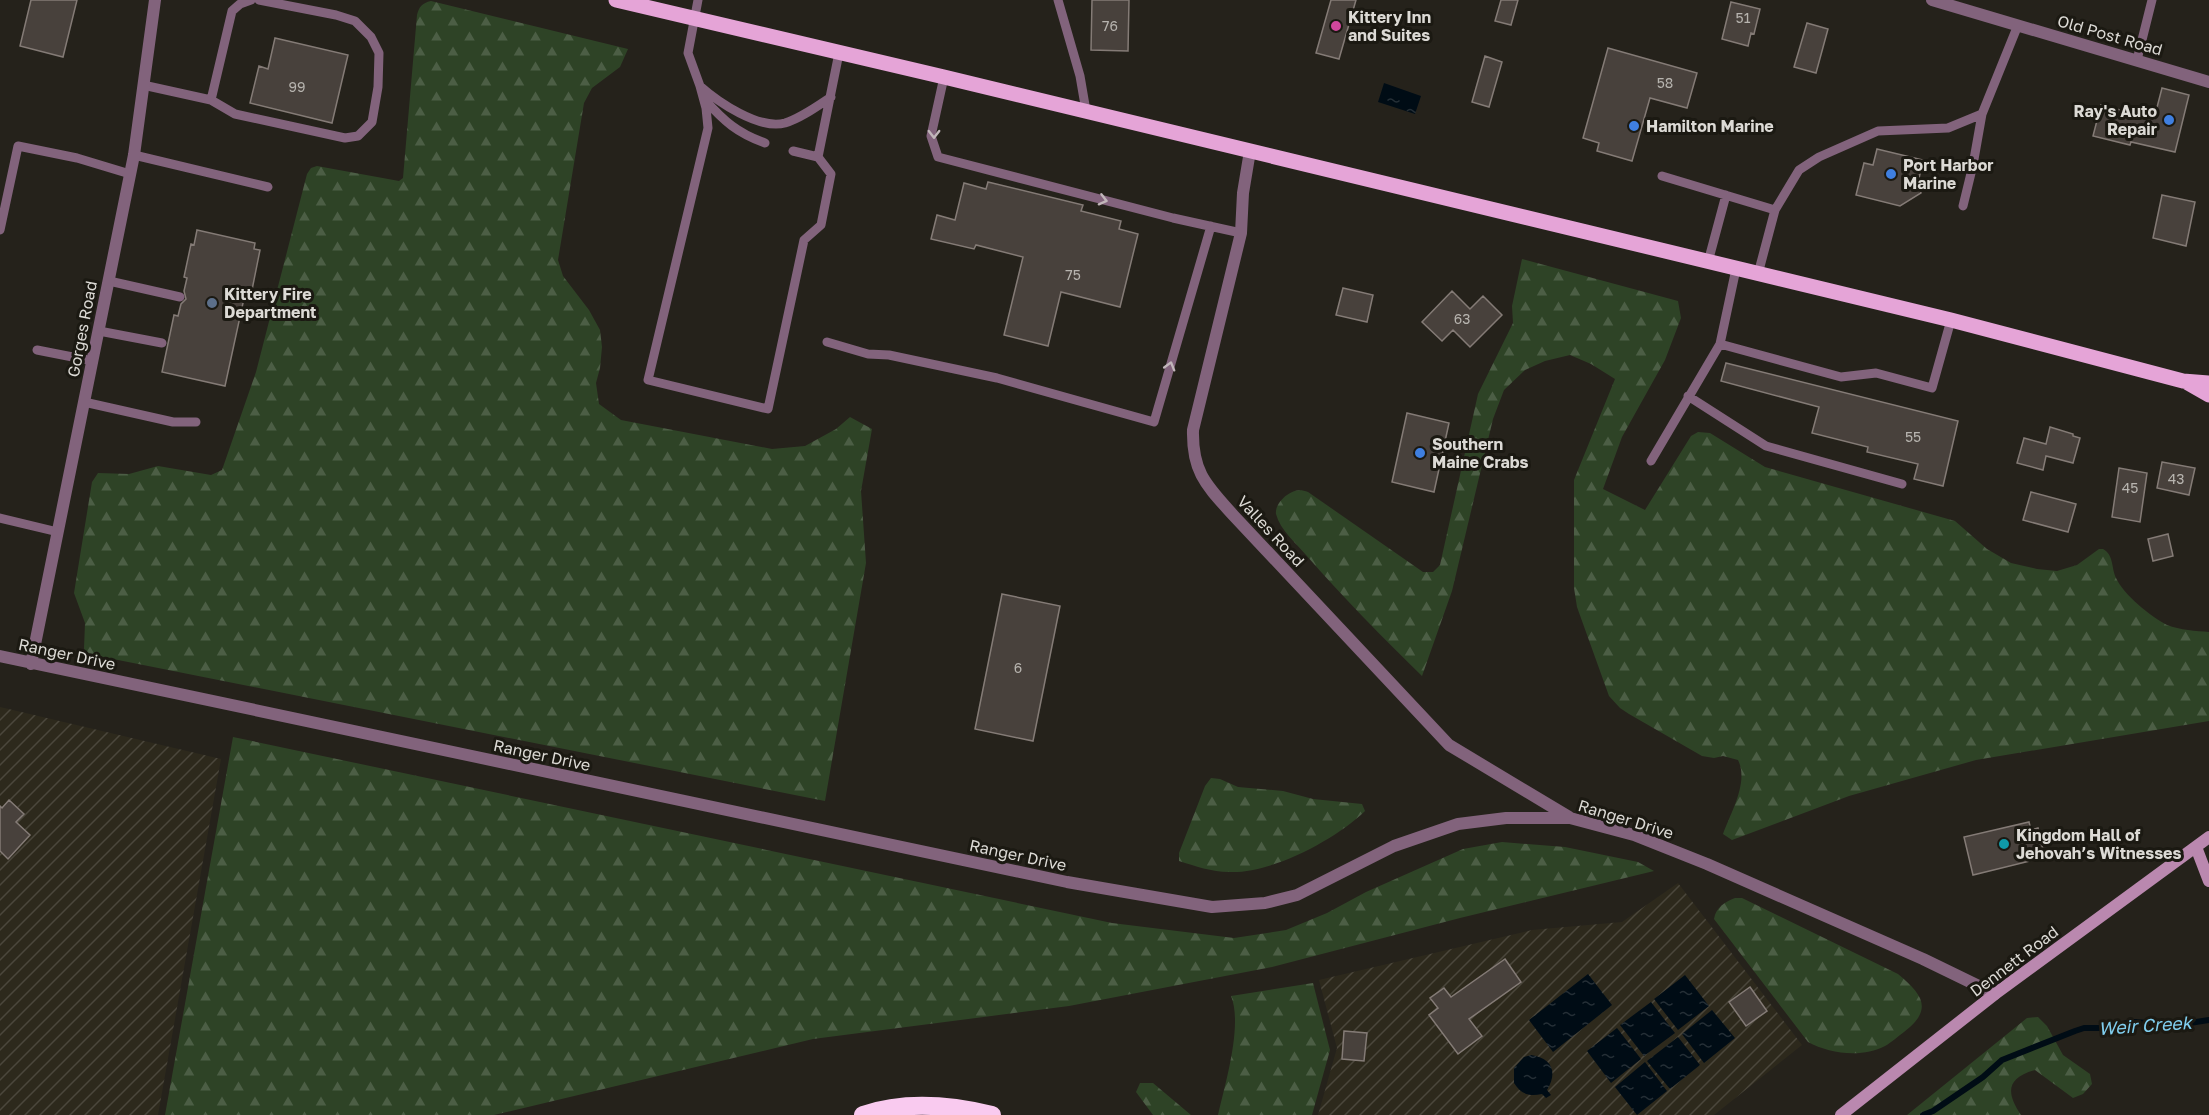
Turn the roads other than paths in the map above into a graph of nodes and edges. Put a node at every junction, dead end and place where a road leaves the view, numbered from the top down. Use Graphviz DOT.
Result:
graph roads {
  1 [pos="155,0"];
  2 [pos="251,0"];
  3 [pos="259,0"];
  4 [pos="616,0"];
  5 [pos="698,0"];
  6 [pos="1058,0"];
  7 [pos="1932,0"];
  8 [pos="2152,0"];
  9 [pos="694,17"];
  10 [pos="2018,26"];
  11 [pos="839,53"];
  12 [pos="2137,60"];
  13 [pos="944,77"];
  14 [pos="2209,82"];
  15 [pos="143,85"];
  16 [pos="700,86"];
  17 [pos="703,98"];
  18 [pos="831,98"];
  19 [pos="211,100"];
  20 [pos="1086,111"];
  21 [pos="1982,114"];
  22 [pos="765,143"];
  23 [pos="793,151"];
  24 [pos="1250,152"];
  25 [pos="134,155"];
  26 [pos="818,157"];
  27 [pos="130,174"];
  28 [pos="1662,176"];
  29 [pos="268,187"];
  30 [pos="1726,195"];
  31 [pos="1963,206"];
  32 [pos="1774,210"];
  33 [pos="1211,226"];
  34 [pos="0,230"];
  35 [pos="1241,233"];
  36 [pos="1708,262"];
  37 [pos="1736,269"];
  38 [pos="1758,274"];
  39 [pos="109,281"];
  40 [pos="180,297"];
  41 [pos="1951,320"];
  42 [pos="99,331"];
  43 [pos="827,342"];
  44 [pos="162,343"];
  45 [pos="1720,344"];
  46 [pos="36,350"];
  47 [pos="93,361"];
  48 [pos="2182,381"];
  49 [pos="2209,383"];
  50 [pos="2209,395"];
  51 [pos="1688,396"];
  52 [pos="84,402"];
  53 [pos="196,422"];
  54 [pos="1651,461"];
  55 [pos="1902,484"];
  56 [pos="0,519"];
  57 [pos="58,532"];
  58 [pos="0,656"];
  59 [pos="31,664"];
  60 [pos="1570,818"];
  61 [pos="2209,837"];
  62 [pos="2196,847"];
  63 [pos="2209,881"];
  64 [pos="1995,994"];
  65 [pos="863,1115"];
  66 [pos="992,1115"];
  67 [pos="1841,1115"];
  1 -- 15 [label="street, Gorges Road"];
  2 -- 19 [label="lane"];
  3 -- 19 [label="lane"];
  4 -- 9 [label="main road"];
  5 -- 9 [label="lane"];
  6 -- 20 [label="lane"];
  7 -- 10 [label="street, Old Post Road"];
  8 -- 12 [label="lane"];
  9 -- 11 [label="main road"];
  9 -- 16 [label="lane"];
  10 -- 12 [label="street, Old Post Road"];
  10 -- 21 [label="lane"];
  11 -- 13 [label="main road"];
  11 -- 18 [label="lane"];
  12 -- 14 [label="street, Old Post Road"];
  13 -- 20 [label="main road"];
  13 -- 33 [label="lane, one-way"];
  15 -- 19 [label="lane"];
  15 -- 25 [label="street, Gorges Road"];
  16 -- 17 [label="lane"];
  16 -- 18 [label="lane"];
  17 -- 22 [label="lane"];
  17 -- 26 [label="lane"];
  18 -- 26 [label="lane"];
  20 -- 24 [label="main road"];
  21 -- 31 [label="lane"];
  21 -- 32 [label="lane"];
  23 -- 26 [label="lane"];
  24 -- 35 [label="street, Valles Road"];
  24 -- 36 [label="main road"];
  25 -- 27 [label="street, Gorges Road"];
  25 -- 29 [label="lane"];
  27 -- 34 [label="lane"];
  27 -- 39 [label="street, Gorges Road"];
  28 -- 30 [label="lane"];
  30 -- 32 [label="lane"];
  30 -- 36 [label="lane"];
  32 -- 38 [label="lane"];
  33 -- 35 [label="lane"];
  43 -- 33 [label="lane, one-way"];
  35 -- 60 [label="street, Valles Road"];
  36 -- 37 [label="main road"];
  37 -- 38 [label="main road"];
  37 -- 45 [label="lane"];
  38 -- 41 [label="main road"];
  39 -- 40 [label="lane"];
  39 -- 42 [label="street, Gorges Road"];
  41 -- 45 [label="lane"];
  41 -- 48 [label="main road"];
  42 -- 44 [label="lane"];
  42 -- 47 [label="street, Gorges Road"];
  45 -- 51 [label="lane"];
  46 -- 47 [label="lane"];
  47 -- 52 [label="street, Gorges Road"];
  48 -- 49 [label="main road"];
  48 -- 50 [label="main road"];
  51 -- 54 [label="lane"];
  51 -- 55 [label="lane"];
  52 -- 53 [label="lane"];
  52 -- 57 [label="street, Gorges Road"];
  56 -- 57 [label="lane"];
  57 -- 59 [label="street, Gorges Road"];
  58 -- 59 [label="street, Ranger Drive"];
  59 -- 60 [label="street, Ranger Drive"];
  60 -- 64 [label="street, Ranger Drive"];
  61 -- 62 [label="street, Dennett Road"];
  62 -- 63 [label="street"];
  62 -- 64 [label="street, Dennett Road"];
  64 -- 67 [label="street, Dennett Road"];
  65 -- 66 [label="highway"];
}
